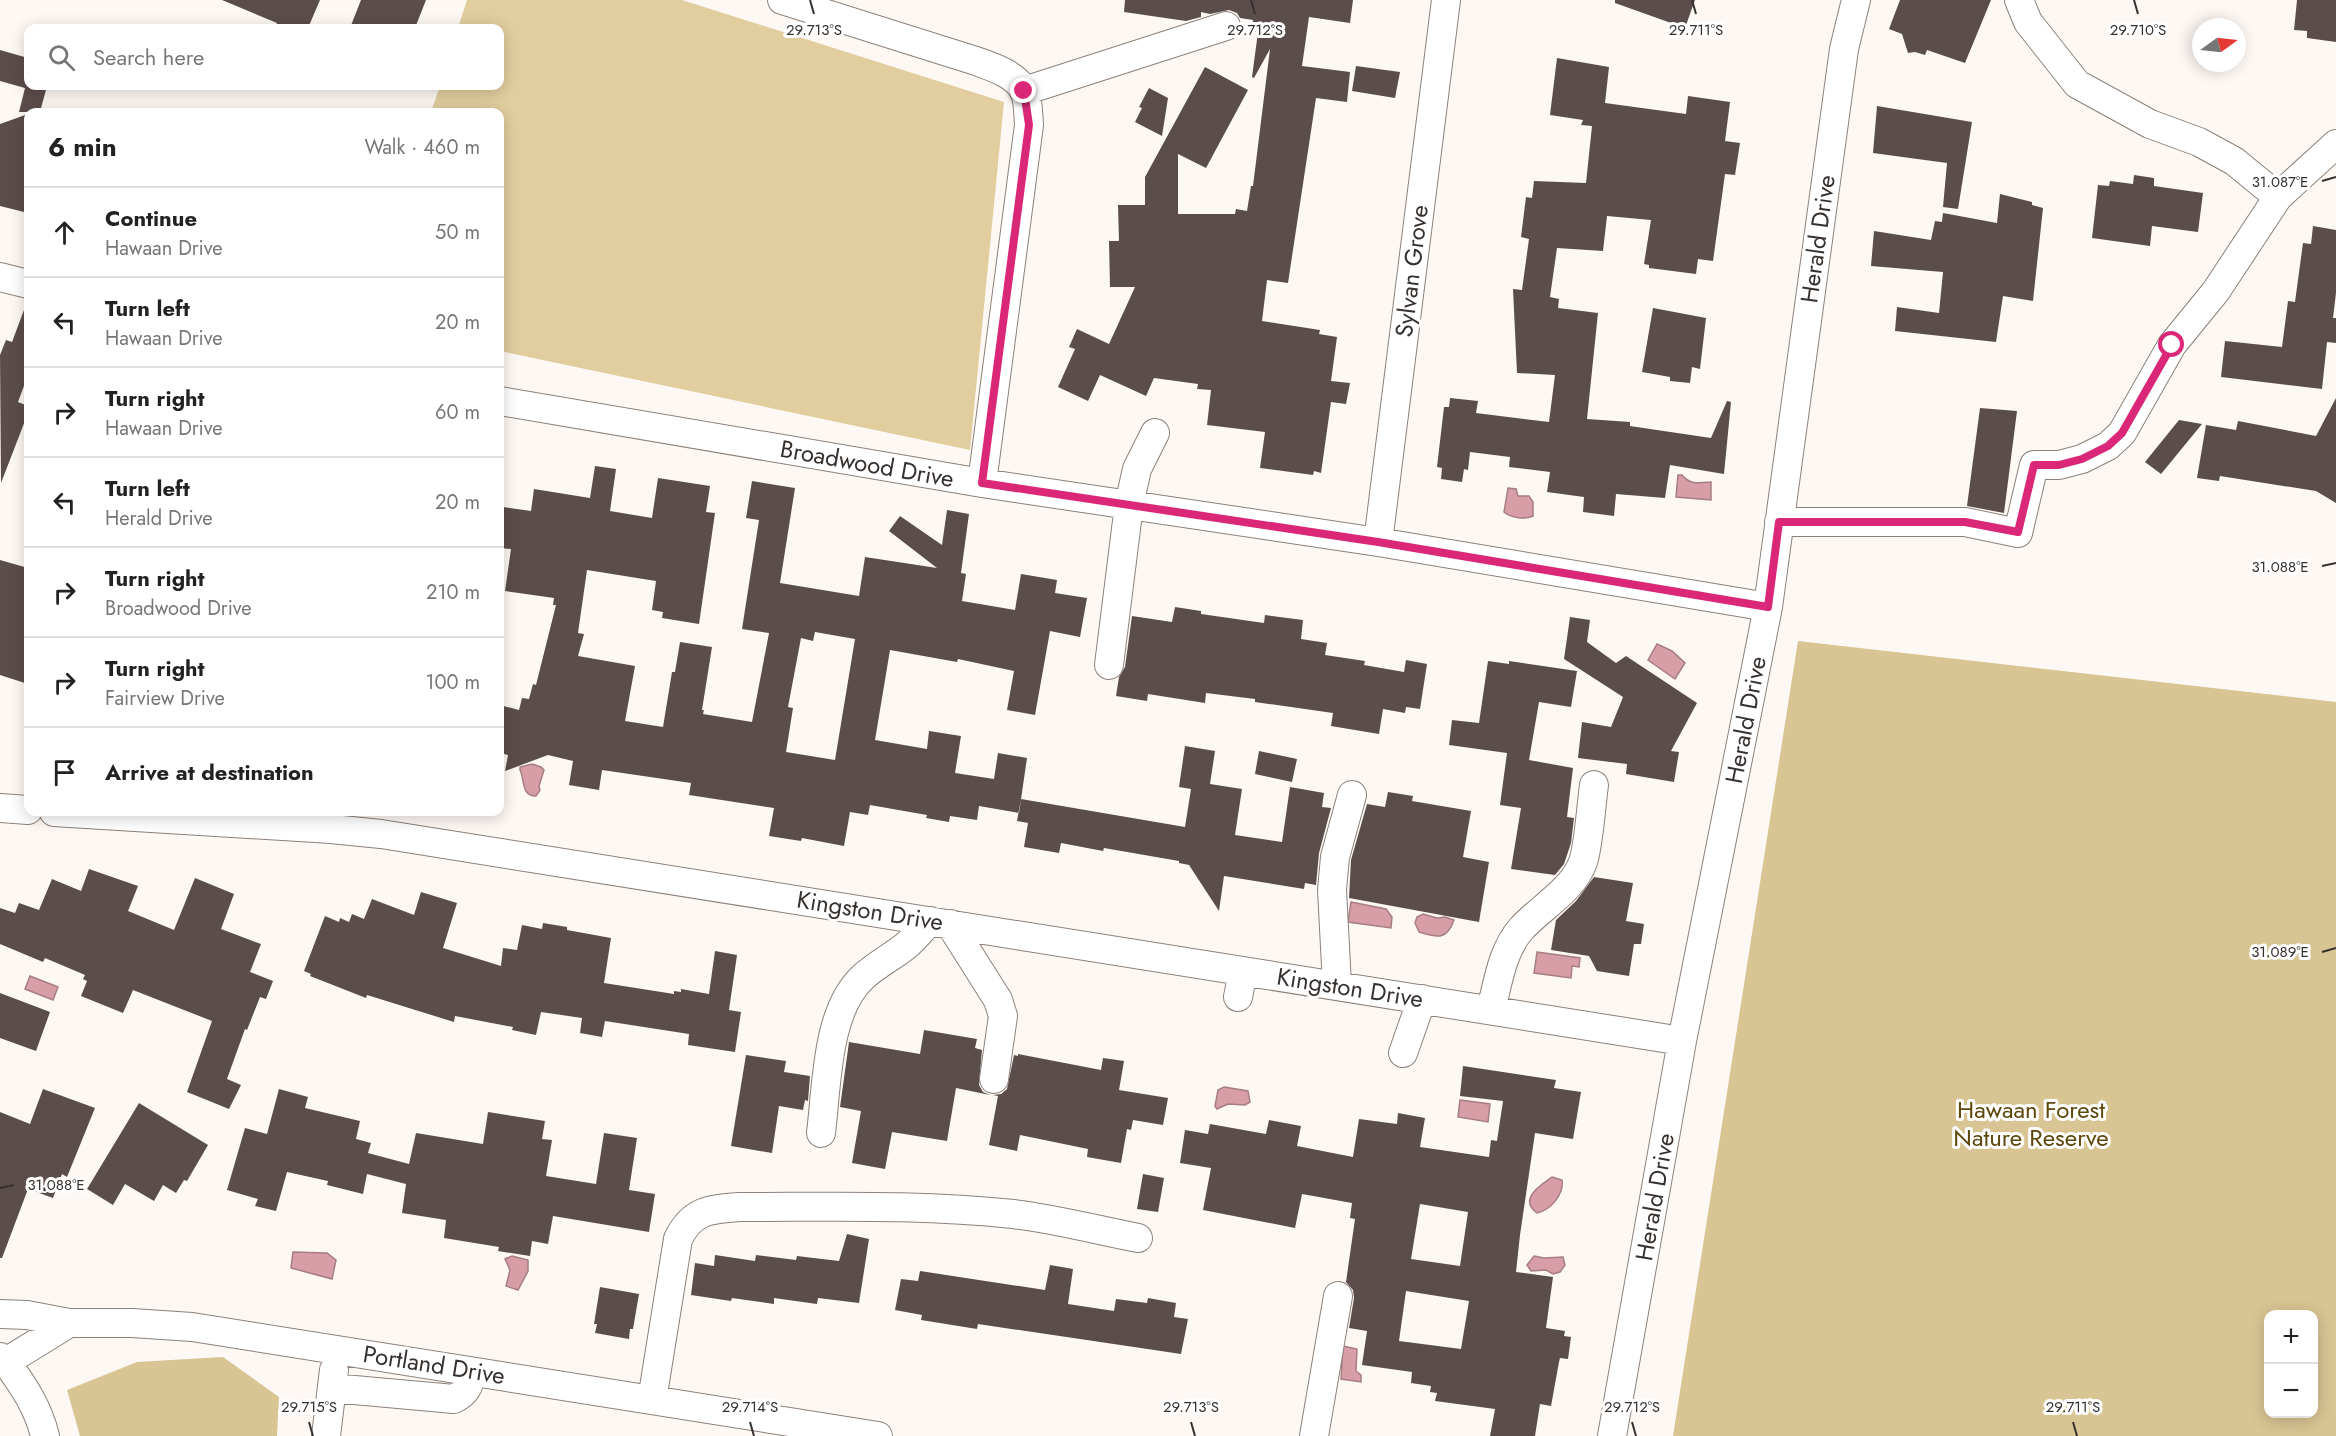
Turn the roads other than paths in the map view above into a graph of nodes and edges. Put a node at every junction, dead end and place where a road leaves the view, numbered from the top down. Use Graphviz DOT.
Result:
graph roads {
  1 [pos="782,0"];
  2 [pos="1446,0"];
  3 [pos="1856,0"];
  4 [pos="2019,0"];
  5 [pos="1227,26"];
  6 [pos="1024,91"];
  7 [pos="2336,144"];
  8 [pos="2278,197"];
  9 [pos="0,277"];
  10 [pos="24,283"];
  11 [pos="504,402"];
  12 [pos="1155,433"];
  13 [pos="982,483"];
  14 [pos="1129,505"];
  15 [pos="1779,522"];
  16 [pos="1378,542"];
  17 [pos="1768,607"];
  18 [pos="1109,665"];
  19 [pos="1594,785"];
  20 [pos="1352,795"];
  21 [pos="0,808"];
  22 [pos="24,810"];
  23 [pos="119,816"];
  24 [pos="940,922"];
  25 [pos="1337,985"];
  26 [pos="1422,999"];
  27 [pos="1491,1010"];
  28 [pos="1682,1041"];
  29 [pos="1403,1053"];
  30 [pos="994,1079"];
  31 [pos="821,1133"];
  32 [pos="1138,1238"];
  33 [pos="1338,1296"];
  34 [pos="0,1314"];
  35 [pos="69,1323"];
  36 [pos="336,1350"];
  37 [pos="3,1360"];
  38 [pos="472,1372"];
  39 [pos="332,1388"];
  40 [pos="652,1400"];
  41 [pos="45,1436"];
  42 [pos="326,1436"];
  43 [pos="878,1436"];
  44 [pos="1314,1436"];
  45 [pos="1612,1436"];
  1 -- 6 [label="street"];
  2 -- 16 [label="street, Sylvan Grove"];
  3 -- 15 [label="street, Herald Drive"];
  4 -- 8 [label="street"];
  5 -- 6 [label="street"];
  6 -- 13 [label="street"];
  7 -- 8 [label="street"];
  8 -- 15 [label="street"];
  9 -- 10 [label="street"];
  11 -- 13 [label="street, Broadwood Drive"];
  12 -- 14 [label="street"];
  13 -- 14 [label="street, Broadwood Drive"];
  14 -- 16 [label="street, Broadwood Drive"];
  14 -- 18 [label="street"];
  15 -- 17 [label="street, Herald Drive"];
  16 -- 17 [label="street, Broadwood Drive"];
  17 -- 28 [label="street, Herald Drive"];
  19 -- 27 [label="street"];
  20 -- 25 [label="street"];
  21 -- 22 [label="street"];
  23 -- 24 [label="street, Kingston Drive"];
  24 -- 25 [label="street, Kingston Drive"];
  24 -- 30 [label="street"];
  24 -- 31 [label="street"];
  25 -- 26 [label="street, Kingston Drive"];
  26 -- 27 [label="street, Kingston Drive"];
  26 -- 29 [label="street"];
  27 -- 28 [label="street, Kingston Drive"];
  28 -- 45 [label="street, Herald Drive"];
  32 -- 40 [label="street"];
  33 -- 44 [label="street"];
  34 -- 35 [label="street, Portland Drive"];
  35 -- 36 [label="street, Portland Drive"];
  35 -- 37 [label="street"];
  36 -- 38 [label="street, Portland Drive"];
  36 -- 39 [label="street"];
  37 -- 41 [label="street"];
  38 -- 39 [label="street"];
  38 -- 40 [label="street, Portland Drive"];
  39 -- 42 [label="street"];
  40 -- 43 [label="street, Portland Drive"];
}
